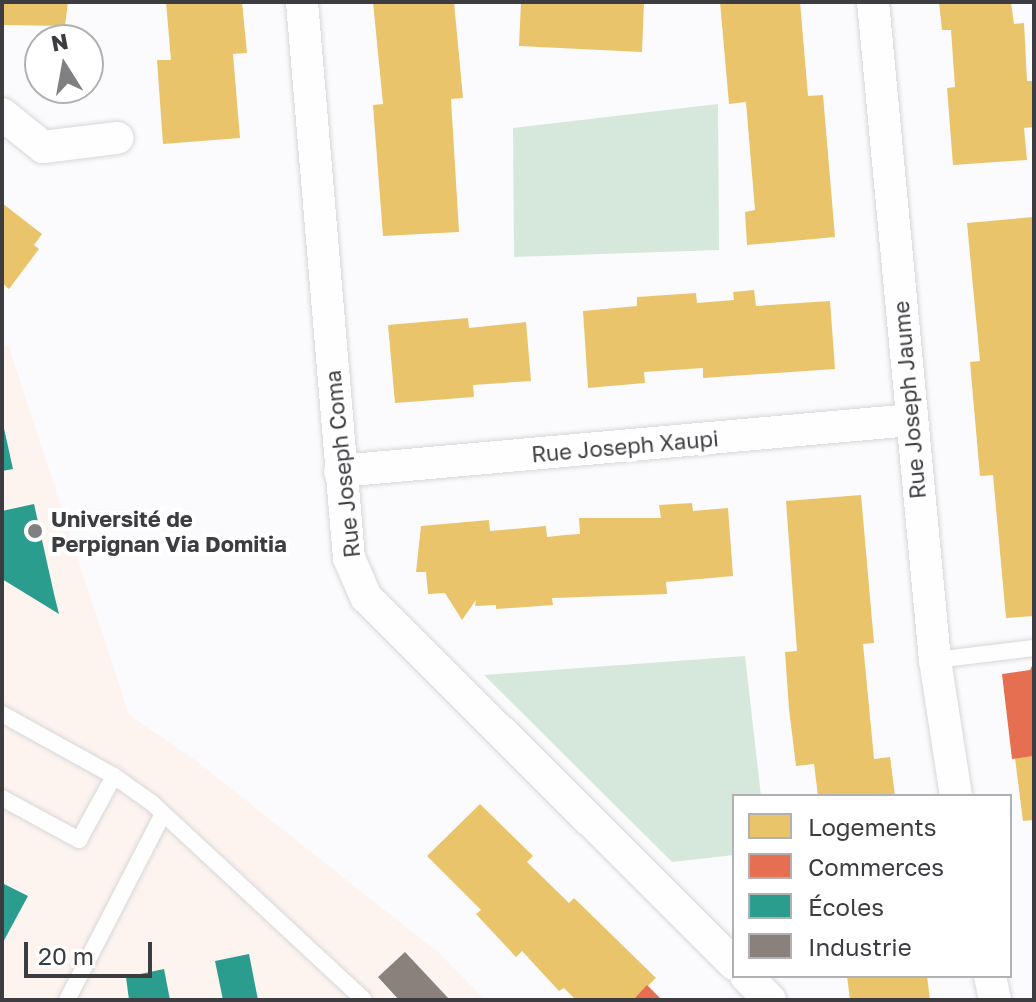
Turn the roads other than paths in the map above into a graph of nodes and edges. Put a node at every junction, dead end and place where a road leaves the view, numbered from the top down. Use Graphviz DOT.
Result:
graph roads {
  1 [pos="302,2"];
  2 [pos="873,2"];
  3 [pos="2,114"];
  4 [pos="117,138"];
  5 [pos="911,420"];
  6 [pos="340,471"];
  7 [pos="1034,648"];
  8 [pos="935,660"];
  9 [pos="2,714"];
  10 [pos="114,776"];
  11 [pos="956,794"];
  12 [pos="2,798"];
  13 [pos="163,814"];
  14 [pos="732,962"];
  15 [pos="748,978"];
  16 [pos="990,978"];
  17 [pos="67,1000"];
  18 [pos="364,1000"];
  19 [pos="770,1000"];
  20 [pos="995,1000"];
  1 -- 6 [label="street, Rue Joseph Coma"];
  2 -- 5 [label="street, Rue Joseph Jaume"];
  3 -- 4 [label="street"];
  5 -- 6 [label="street, Rue Joseph Xaupi"];
  5 -- 8 [label="street, Rue Joseph Jaume"];
  6 -- 14 [label="street, Rue Joseph Coma"];
  7 -- 8 [label="lane"];
  8 -- 11 [label="street, Rue Joseph Jaume"];
  9 -- 10 [label="lane"];
  10 -- 12 [label="lane"];
  10 -- 13 [label="lane"];
  13 -- 17 [label="lane"];
  13 -- 18 [label="lane"];
  15 -- 19 [label="street"];
  16 -- 20 [label="street"];
}
